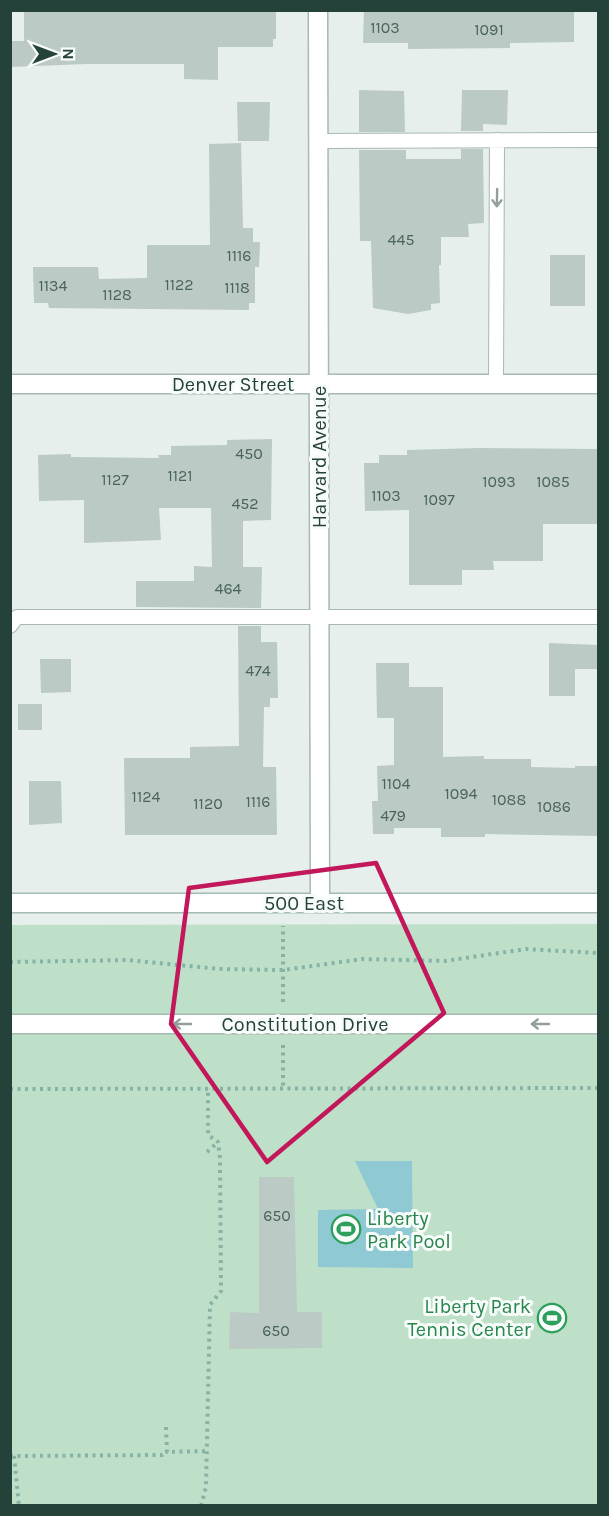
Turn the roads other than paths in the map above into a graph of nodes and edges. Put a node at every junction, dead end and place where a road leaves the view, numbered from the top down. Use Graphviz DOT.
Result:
graph roads {
  1 [pos="318,10"];
  2 [pos="497,140"];
  3 [pos="598,140"];
  4 [pos="318,141"];
  5 [pos="10,384"];
  6 [pos="319,384"];
  7 [pos="496,384"];
  8 [pos="598,384"];
  9 [pos="598,617"];
  10 [pos="320,618"];
  11 [pos="10,626"];
  12 [pos="10,903"];
  13 [pos="320,903"];
  14 [pos="598,903"];
  15 [pos="10,1024"];
  16 [pos="598,1024"];
  1 -- 4 [label="street, Harvard Avenue"];
  2 -- 3 [label="lane"];
  2 -- 4 [label="lane"];
  2 -- 7 [label="lane, one-way"];
  4 -- 6 [label="street, Harvard Avenue"];
  5 -- 6 [label="street, Denver Street"];
  6 -- 7 [label="street, Denver Street"];
  6 -- 10 [label="street, Harvard Avenue"];
  7 -- 8 [label="street, Denver Street"];
  9 -- 10 [label="lane"];
  10 -- 11 [label="lane"];
  10 -- 13 [label="street, Harvard Avenue"];
  12 -- 13 [label="street, 500 East"];
  13 -- 14 [label="street, 500 East"];
  16 -- 15 [label="street, Constitution Drive, one-way"];
}
